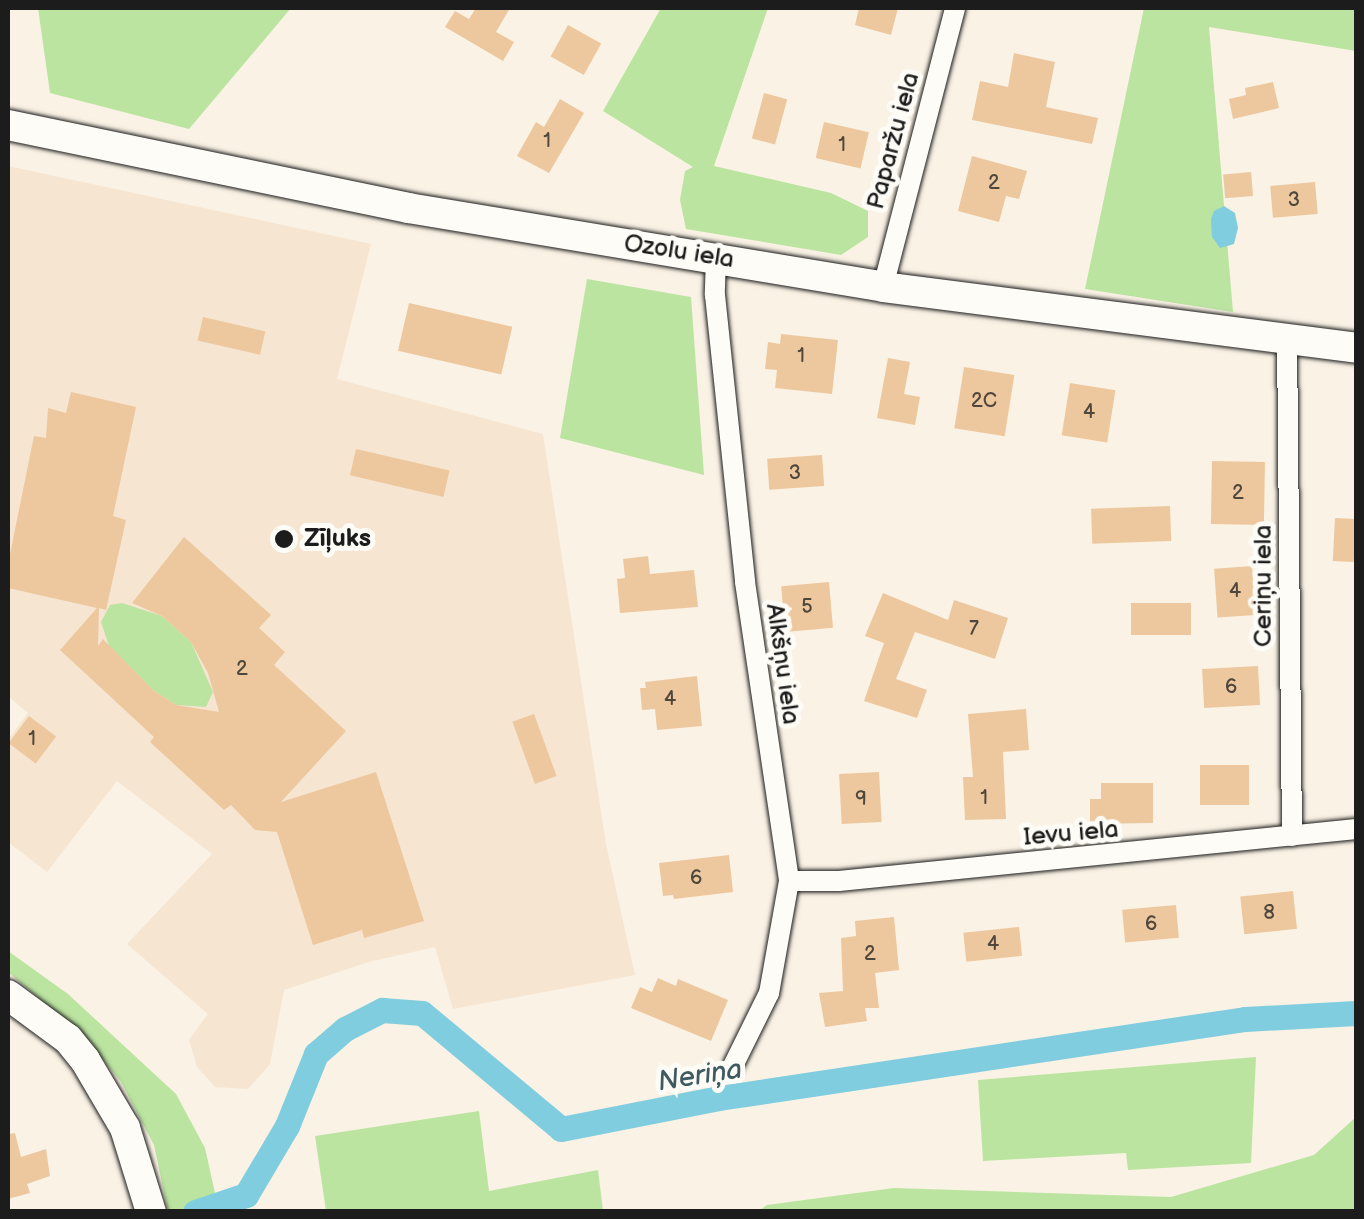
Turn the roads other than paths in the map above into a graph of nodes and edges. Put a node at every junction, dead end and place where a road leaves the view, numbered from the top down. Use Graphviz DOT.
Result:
graph roads {
  1 [pos="955,8"];
  2 [pos="8,125"];
  3 [pos="716,258"];
  4 [pos="883,287"];
  5 [pos="1287,336"];
  6 [pos="1356,348"];
  7 [pos="1356,829"];
  8 [pos="1292,836"];
  9 [pos="789,881"];
  10 [pos="8,995"];
  11 [pos="732,1066"];
  12 [pos="151,1212"];
  1 -- 4 [label="street, Paparžu iela"];
  2 -- 3 [label="main road, Ozolu iela"];
  3 -- 4 [label="main road, Ozolu iela"];
  3 -- 9 [label="street, Alkšņu iela"];
  4 -- 5 [label="main road, Ozolu iela"];
  5 -- 6 [label="main road, Ozolu iela"];
  5 -- 8 [label="street, Ceriņu iela"];
  7 -- 8 [label="street, Ievu iela"];
  8 -- 9 [label="street, Ievu iela"];
  9 -- 11 [label="street, Alkšņu iela"];
  10 -- 12 [label="main road"];
}
